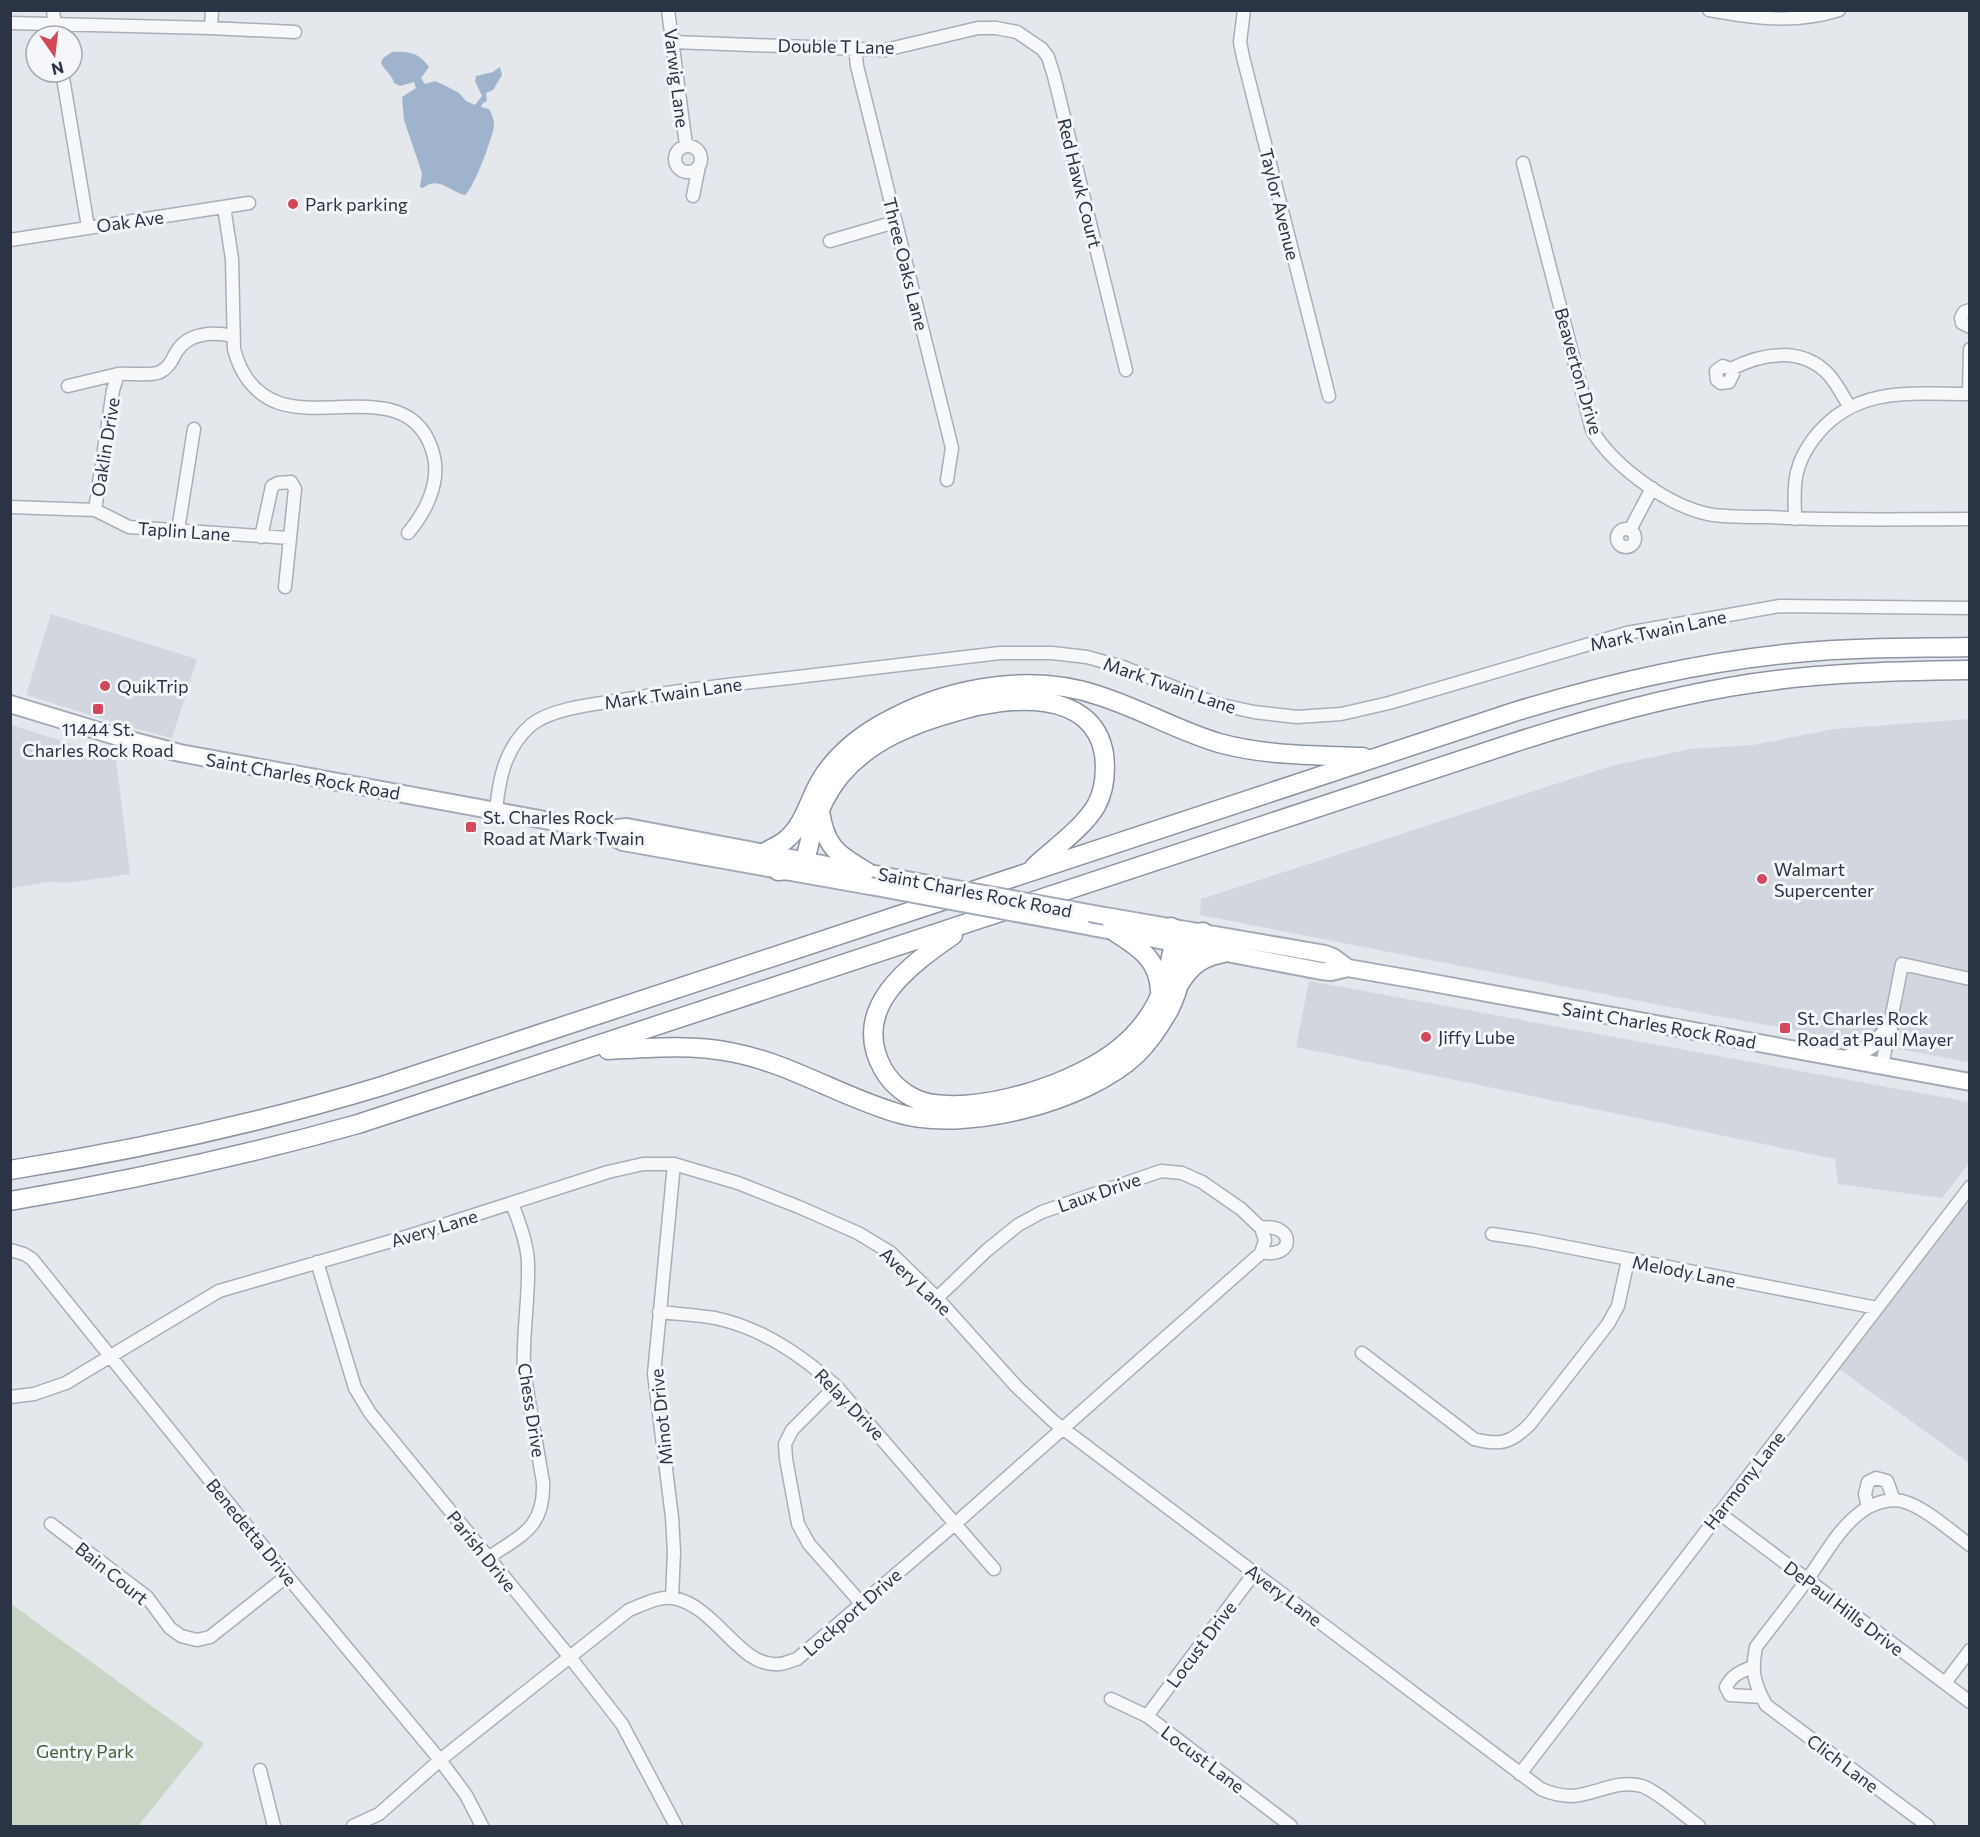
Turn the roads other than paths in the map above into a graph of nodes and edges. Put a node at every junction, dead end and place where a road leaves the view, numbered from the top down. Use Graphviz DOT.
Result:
graph roads {
  1 [pos="212,10"];
  2 [pos="668,10"];
  3 [pos="1244,10"];
  4 [pos="1709,10"];
  5 [pos="1839,10"];
  6 [pos="211,28"];
  7 [pos="996,28"];
  8 [pos="84,30"];
  9 [pos="295,32"];
  10 [pos="673,42"];
  11 [pos="855,48"];
  12 [pos="64,84"];
  13 [pos="686,145"];
  14 [pos="1522,163"];
  15 [pos="699,166"];
  16 [pos="685,172"];
  17 [pos="249,203"];
  18 [pos="224,207"];
  19 [pos="895,222"];
  20 [pos="88,227"];
  21 [pos="10,240"];
  22 [pos="830,242"];
  23 [pos="1970,310"];
  24 [pos="1970,327"];
  25 [pos="233,336"];
  26 [pos="1970,349"];
  27 [pos="1731,369"];
  28 [pos="1126,370"];
  29 [pos="118,374"];
  30 [pos="68,386"];
  31 [pos="1969,394"];
  32 [pos="1329,396"];
  33 [pos="1849,406"];
  34 [pos="194,429"];
  35 [pos="947,480"];
  36 [pos="1652,488"];
  37 [pos="10,507"];
  38 [pos="95,510"];
  39 [pos="1795,519"];
  40 [pos="1970,519"];
  41 [pos="178,530"];
  42 [pos="1630,530"];
  43 [pos="408,533"];
  44 [pos="261,537"];
  45 [pos="289,538"];
  46 [pos="285,587"];
  47 [pos="1970,608"];
  48 [pos="1970,647"];
  49 [pos="1970,670"];
  50 [pos="11,704"];
  51 [pos="1374,758"];
  52 [pos="820,809"];
  53 [pos="496,811"];
  54 [pos="801,820"];
  55 [pos="599,830"];
  56 [pos="765,852"];
  57 [pos="801,865"];
  58 [pos="778,871"];
  59 [pos="1029,872"];
  60 [pos="869,879"];
  61 [pos="968,924"];
  62 [pos="1115,932"];
  63 [pos="1203,932"];
  64 [pos="1178,938"];
  65 [pos="1224,953"];
  66 [pos="1348,968"];
  67 [pos="1970,979"];
  68 [pos="1179,984"];
  69 [pos="1160,995"];
  70 [pos="1889,1027"];
  71 [pos="585,1051"];
  72 [pos="1846,1059"];
  73 [pos="1882,1066"];
  74 [pos="1970,1082"];
  75 [pos="674,1164"];
  76 [pos="10,1170"];
  77 [pos="1970,1187"];
  78 [pos="10,1201"];
  79 [pos="512,1203"];
  80 [pos="1492,1234"];
  81 [pos="1263,1240"];
  82 [pos="10,1250"];
  83 [pos="1628,1260"];
  84 [pos="317,1262"];
  85 [pos="937,1298"];
  86 [pos="1876,1308"];
  87 [pos="659,1312"];
  88 [pos="1362,1353"];
  89 [pos="111,1356"];
  90 [pos="836,1386"];
  91 [pos="10,1397"];
  92 [pos="1062,1429"];
  93 [pos="1894,1500"];
  94 [pos="1868,1508"];
  95 [pos="1719,1513"];
  96 [pos="956,1523"];
  97 [pos="51,1524"];
  98 [pos="1970,1545"];
  99 [pos="488,1558"];
  100 [pos="994,1569"];
  101 [pos="1255,1572"];
  102 [pos="287,1576"];
  103 [pos="1807,1580"];
  104 [pos="672,1598"];
  105 [pos="861,1603"];
  106 [pos="1970,1650"];
  107 [pos="569,1656"];
  108 [pos="1752,1667"];
  109 [pos="1945,1683"];
  110 [pos="1762,1697"];
  111 [pos="1111,1699"];
  112 [pos="1970,1702"];
  113 [pos="1147,1716"];
  114 [pos="441,1760"];
  115 [pos="260,1770"];
  116 [pos="1520,1774"];
  117 [pos="274,1827"];
  118 [pos="353,1827"];
  119 [pos="482,1827"];
  120 [pos="676,1827"];
  121 [pos="1291,1827"];
  122 [pos="1699,1827"];
  123 [pos="1928,1827"];
  1 -- 6 [label="street"];
  2 -- 10 [label="street, Varwig Lane"];
  3 -- 32 [label="street, Taylor Avenue"];
  4 -- 5 [label="street"];
  6 -- 8 [label="street"];
  6 -- 9 [label="street"];
  7 -- 11 [label="street, Double T Lane"];
  7 -- 28 [label="street, Red Hawk Court"];
  10 -- 11 [label="street, Double T Lane"];
  10 -- 13 [label="street, Varwig Lane"];
  11 -- 19 [label="street, Three Oaks Lane"];
  12 -- 20 [label="street"];
  13 -- 15 [label="street, Varwig Lane"];
  13 -- 16 [label="street, Varwig Lane"];
  14 -- 36 [label="street, Beaverton Drive"];
  15 -- 16 [label="street"];
  15 -- 16 [label="street, Varwig Lane"];
  17 -- 18 [label="street, Oak Ave"];
  18 -- 20 [label="street, Oak Ave"];
  18 -- 25 [label="street"];
  19 -- 22 [label="street"];
  19 -- 35 [label="street, Three Oaks Lane"];
  20 -- 21 [label="street, Oak Ave"];
  23 -- 24 [label="street"];
  25 -- 29 [label="street, Oaklin Drive"];
  25 -- 43 [label="street"];
  26 -- 31 [label="street"];
  27 -- 33 [label="street"];
  29 -- 30 [label="street"];
  29 -- 38 [label="street, Oaklin Drive"];
  31 -- 33 [label="street"];
  33 -- 39 [label="street"];
  34 -- 41 [label="street"];
  36 -- 39 [label="street, Beaverton Drive"];
  36 -- 42 [label="street"];
  37 -- 38 [label="street, Taplin Lane"];
  38 -- 41 [label="street, Taplin Lane"];
  39 -- 40 [label="street, Beaverton Drive"];
  41 -- 44 [label="street, Taplin Lane"];
  44 -- 45 [label="street, Taplin Lane"];
  44 -- 45 [label="street"];
  45 -- 46 [label="street"];
  47 -- 53 [label="street, Mark Twain Lane"];
  48 -- 51 [label="highway"];
  49 -- 61 [label="highway"];
  50 -- 53 [label="main road, Saint Charles Rock Road"];
  51 -- 54 [label="highway"];
  51 -- 59 [label="highway"];
  52 -- 57 [label="highway"];
  52 -- 59 [label="highway"];
  52 -- 60 [label="highway"];
  53 -- 55 [label="main road, Saint Charles Rock Road"];
  54 -- 56 [label="highway"];
  54 -- 57 [label="highway"];
  55 -- 56 [label="main road, Saint Charles Rock Road"];
  55 -- 58 [label="main road, Saint Charles Rock Road"];
  56 -- 57 [label="main road, Saint Charles Rock Road"];
  57 -- 58 [label="highway"];
  57 -- 60 [label="main road, Saint Charles Rock Road"];
  59 -- 76 [label="highway"];
  60 -- 62 [label="main road, Saint Charles Rock Road, bridge"];
  60 -- 64 [label="main road, Saint Charles Rock Road, bridge"];
  61 -- 69 [label="highway"];
  61 -- 71 [label="highway"];
  62 -- 64 [label="main road, Saint Charles Rock Road"];
  62 -- 69 [label="highway"];
  63 -- 64 [label="highway"];
  63 -- 66 [label="main road, Saint Charles Rock Road"];
  64 -- 65 [label="main road, Saint Charles Rock Road"];
  64 -- 68 [label="highway"];
  64 -- 69 [label="highway"];
  65 -- 66 [label="main road, Saint Charles Rock Road"];
  65 -- 68 [label="highway"];
  66 -- 72 [label="main road, Saint Charles Rock Road"];
  67 -- 70 [label="street"];
  68 -- 71 [label="highway"];
  70 -- 72 [label="main road"];
  70 -- 73 [label="street"];
  71 -- 78 [label="highway"];
  72 -- 73 [label="main road, Saint Charles Rock Road"];
  73 -- 74 [label="main road, Saint Charles Rock Road"];
  75 -- 79 [label="street, Avery Lane"];
  75 -- 85 [label="street, Avery Lane"];
  75 -- 87 [label="street, Minot Drive"];
  77 -- 86 [label="street, Harmony Lane"];
  79 -- 84 [label="street, Avery Lane"];
  79 -- 99 [label="street, Chess Drive"];
  80 -- 83 [label="street, Melody Lane"];
  81 -- 85 [label="street, Laux Drive"];
  81 -- 92 [label="street, Lockport Drive"];
  82 -- 89 [label="street, Benedetta Drive"];
  83 -- 86 [label="street, Melody Lane"];
  83 -- 88 [label="street"];
  84 -- 89 [label="street, Avery Lane"];
  84 -- 99 [label="street, Parish Drive"];
  85 -- 92 [label="street, Avery Lane"];
  86 -- 95 [label="street, Harmony Lane"];
  87 -- 90 [label="street, Relay Drive"];
  87 -- 104 [label="street, Minot Drive"];
  89 -- 91 [label="street, Avery Lane"];
  89 -- 102 [label="street, Benedetta Drive"];
  90 -- 96 [label="street, Relay Drive"];
  90 -- 105 [label="street"];
  92 -- 96 [label="street, Lockport Drive"];
  92 -- 101 [label="street, Avery Lane"];
  93 -- 94 [label="street"];
  93 -- 94 [label="street"];
  93 -- 98 [label="street"];
  94 -- 103 [label="street"];
  95 -- 103 [label="street, DePaul Hills Drive"];
  95 -- 116 [label="street, Harmony Lane"];
  96 -- 100 [label="street, Relay Drive"];
  96 -- 105 [label="street, Lockport Drive"];
  97 -- 102 [label="street, Bain Court"];
  99 -- 107 [label="street, Parish Drive"];
  101 -- 113 [label="street, Locust Drive"];
  101 -- 116 [label="street, Avery Lane"];
  102 -- 114 [label="street, Benedetta Drive"];
  103 -- 108 [label="street"];
  103 -- 109 [label="street, DePaul Hills Drive"];
  104 -- 105 [label="street, Lockport Drive"];
  104 -- 107 [label="street"];
  106 -- 109 [label="street"];
  107 -- 114 [label="street"];
  107 -- 120 [label="street, Parish Drive"];
  108 -- 110 [label="street, Clich Lane"];
  108 -- 110 [label="street"];
  109 -- 112 [label="street, DePaul Hills Drive"];
  110 -- 123 [label="street, Clich Lane"];
  111 -- 113 [label="street, Locust Lane"];
  113 -- 121 [label="street, Locust Lane"];
  114 -- 118 [label="street"];
  114 -- 119 [label="street, Benedetta Drive"];
  115 -- 117 [label="street"];
  116 -- 122 [label="street, Avery Lane"];
}
